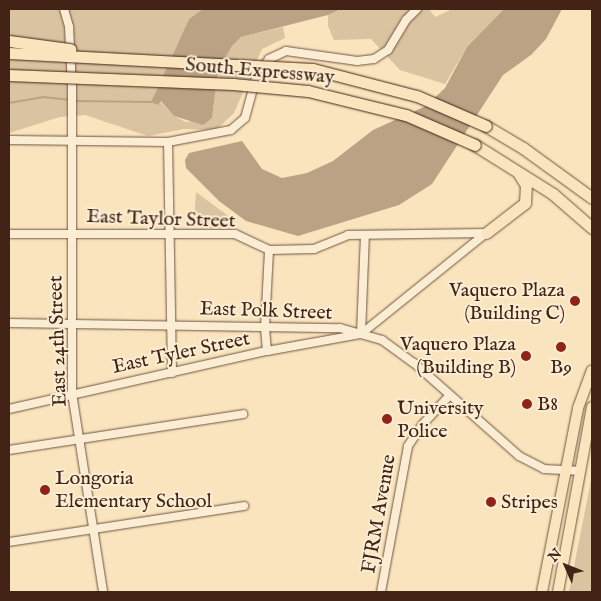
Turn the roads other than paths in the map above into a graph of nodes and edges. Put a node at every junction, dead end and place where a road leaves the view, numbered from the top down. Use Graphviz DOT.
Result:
graph roads {
  1 [pos="64,9"];
  2 [pos="417,9"];
  3 [pos="9,41"];
  4 [pos="9,53"];
  5 [pos="144,58"];
  6 [pos="9,75"];
  7 [pos="165,81"];
  8 [pos="9,82"];
  9 [pos="9,140"];
  10 [pos="73,140"];
  11 [pos="168,142"];
  12 [pos="517,170"];
  13 [pos="592,198"];
  14 [pos="592,228"];
  15 [pos="72,233"];
  16 [pos="169,233"];
  17 [pos="486,233"];
  18 [pos="9,234"];
  19 [pos="365,235"];
  20 [pos="269,250"];
  21 [pos="9,323"];
  22 [pos="72,323"];
  23 [pos="168,324"];
  24 [pos="265,327"];
  25 [pos="361,334"];
  26 [pos="268,351"];
  27 [pos="592,370"];
  28 [pos="172,373"];
  29 [pos="72,393"];
  30 [pos="448,396"];
  31 [pos="592,407"];
  32 [pos="9,409"];
  33 [pos="243,414"];
  34 [pos="80,438"];
  35 [pos="9,450"];
  36 [pos="564,470"];
  37 [pos="578,471"];
  38 [pos="244,506"];
  39 [pos="92,530"];
  40 [pos="9,542"];
  41 [pos="103,592"];
  42 [pos="381,592"];
  43 [pos="542,592"];
  44 [pos="558,592"];
  1 -- 10 [label="street, East 24th Street"];
  2 -- 11 [label="street"];
  3 -- 5 [label="highway, bridge"];
  4 -- 5 [label="highway, South Expressway, bridge"];
  5 -- 13 [label="highway, South Expressway, bridge"];
  6 -- 7 [label="highway, South Expressway, bridge"];
  7 -- 8 [label="highway, bridge"];
  7 -- 12 [label="highway, South Expressway, bridge"];
  9 -- 10 [label="street"];
  10 -- 11 [label="street"];
  10 -- 15 [label="street, East 24th Street"];
  11 -- 16 [label="street"];
  12 -- 14 [label="highway, South Expressway"];
  12 -- 17 [label="highway"];
  15 -- 16 [label="street, East Taylor Street"];
  15 -- 18 [label="street, East Taylor Street"];
  15 -- 22 [label="street, East 24th Street"];
  16 -- 20 [label="street, East Taylor Street"];
  16 -- 23 [label="street"];
  17 -- 19 [label="street, East Taylor Street"];
  17 -- 25 [label="street"];
  19 -- 20 [label="street, East Taylor Street"];
  19 -- 25 [label="street"];
  20 -- 24 [label="street"];
  21 -- 22 [label="street, East Polk Street"];
  22 -- 23 [label="street, East Polk Street"];
  22 -- 29 [label="street, East 24th Street"];
  23 -- 24 [label="street, East Polk Street"];
  23 -- 28 [label="street"];
  24 -- 25 [label="street, East Polk Street"];
  24 -- 26 [label="street"];
  25 -- 26 [label="street, East Tyler Street"];
  25 -- 30 [label="street, East Polk Street"];
  26 -- 28 [label="street, East Tyler Street"];
  27 -- 36 [label="main road"];
  28 -- 29 [label="street, East Tyler Street"];
  29 -- 32 [label="street, East Tyler Street"];
  29 -- 34 [label="street, East 24th Street"];
  30 -- 36 [label="street, East Polk Street"];
  30 -- 42 [label="street, FJRM Avenue"];
  31 -- 37 [label="main road"];
  33 -- 34 [label="street"];
  34 -- 35 [label="street"];
  34 -- 39 [label="street, East 24th Street"];
  36 -- 37 [label="street, East Polk Street"];
  36 -- 43 [label="main road"];
  37 -- 44 [label="main road"];
  38 -- 39 [label="street"];
  39 -- 40 [label="street"];
  39 -- 41 [label="street, East 24th Street"];
}
